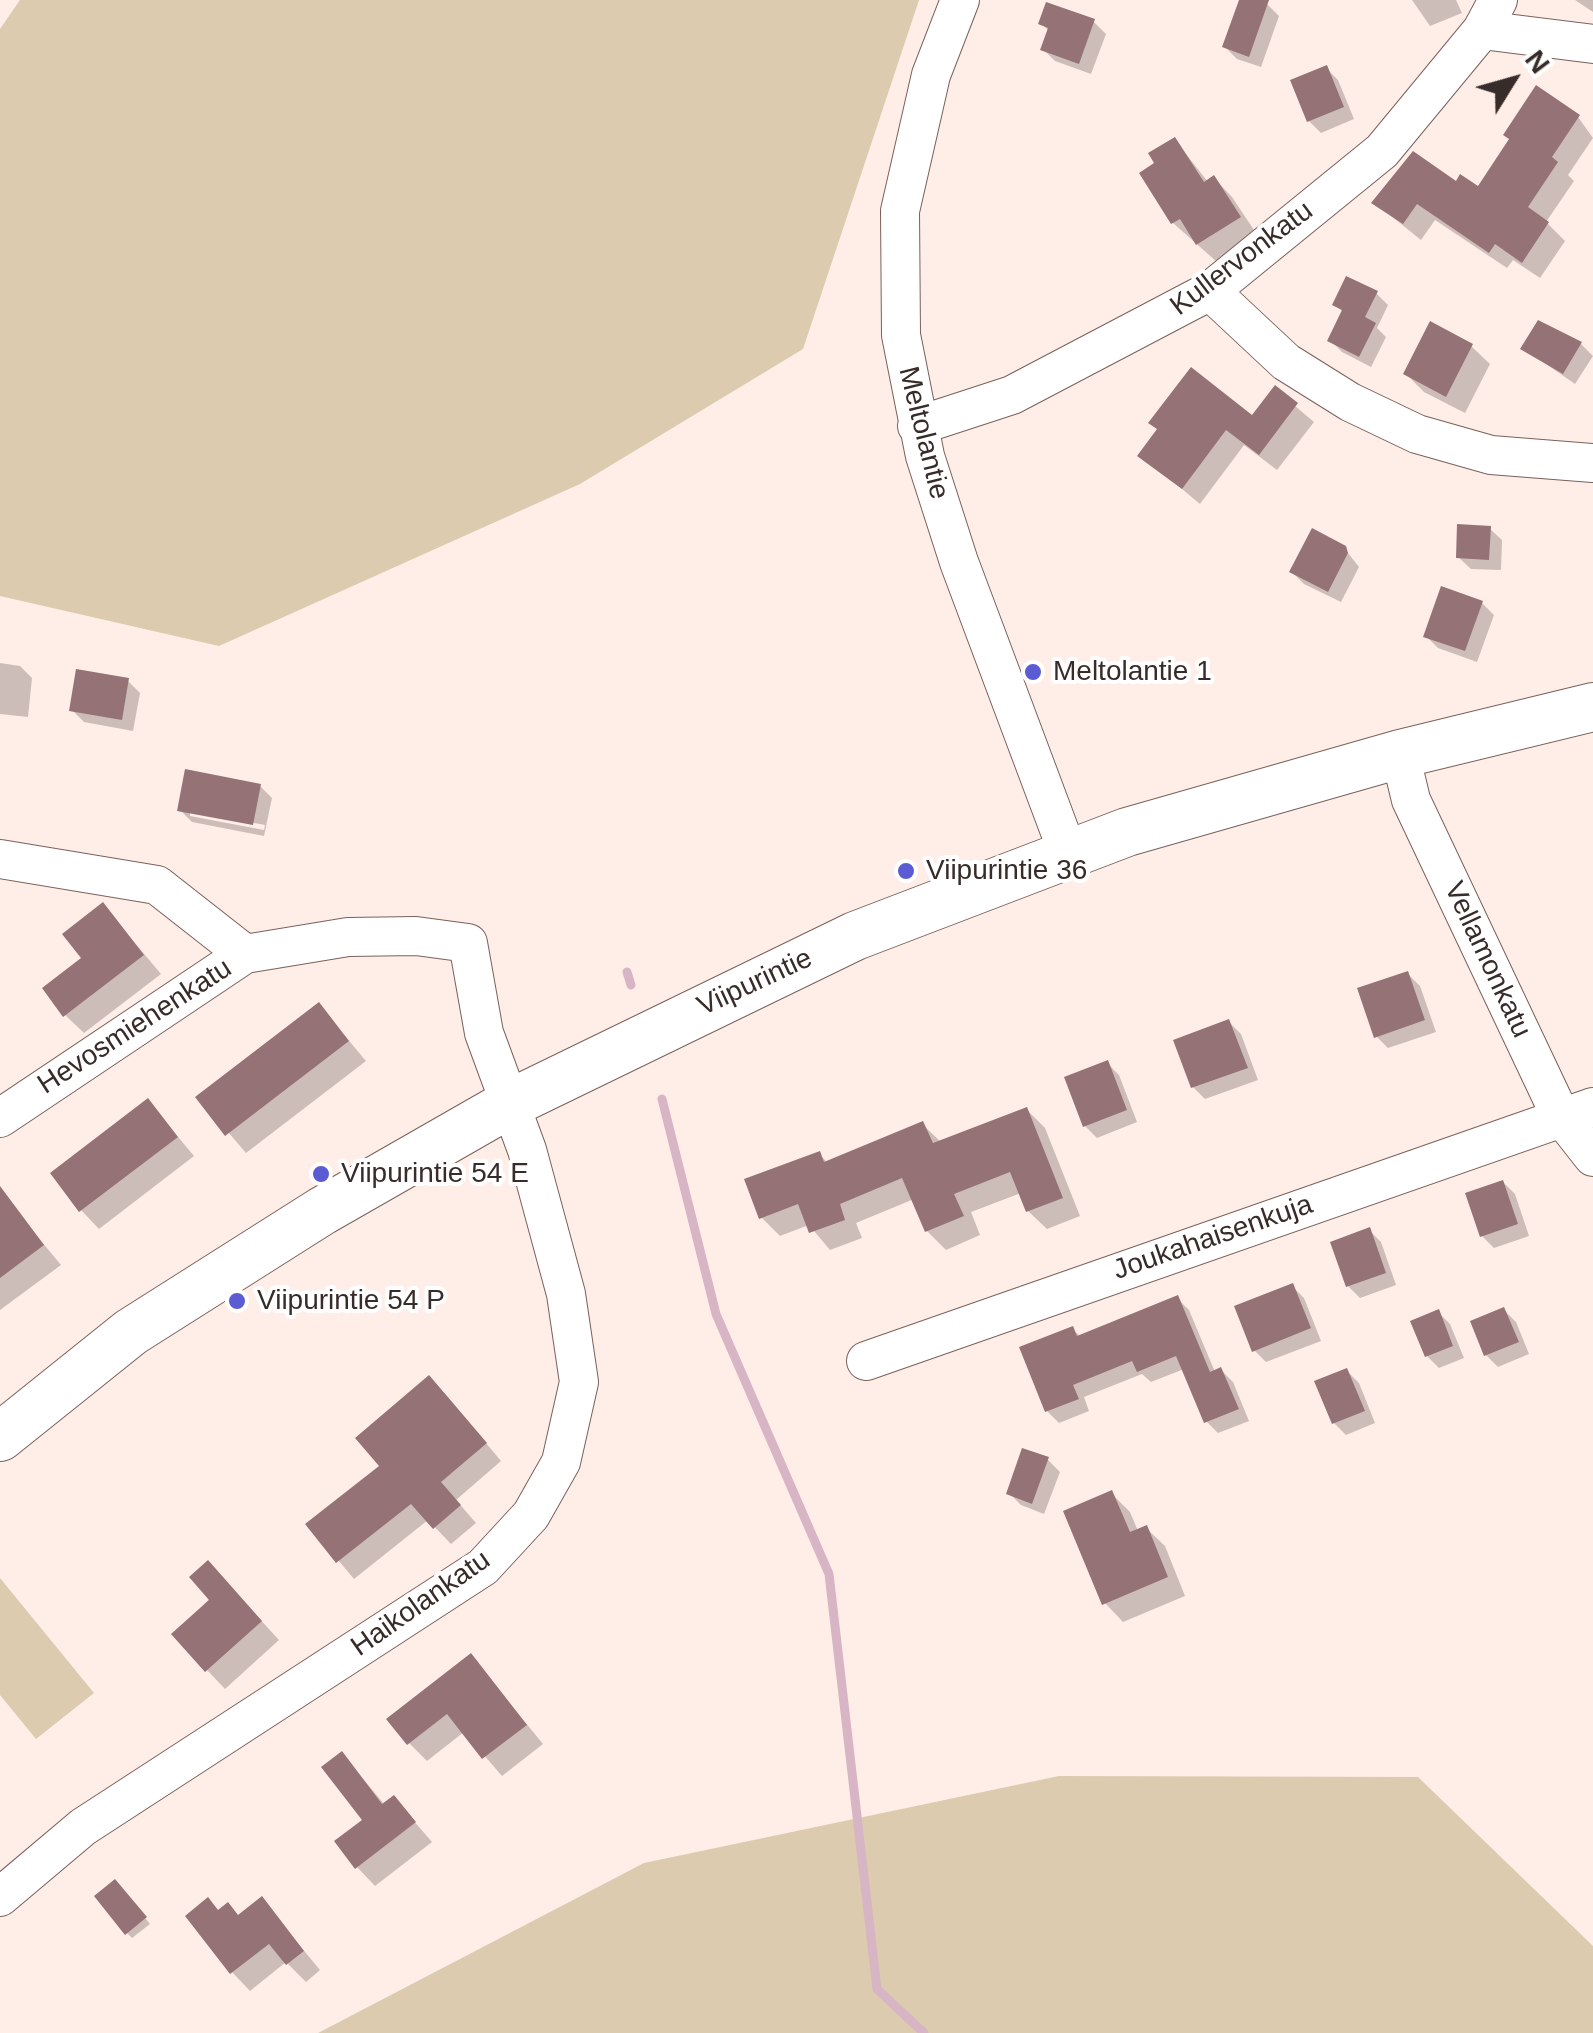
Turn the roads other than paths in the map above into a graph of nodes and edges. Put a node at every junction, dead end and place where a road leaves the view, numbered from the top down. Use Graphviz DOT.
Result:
graph roads {
  1 [pos="960,0"];
  2 [pos="1490,15"];
  3 [pos="1593,44"];
  4 [pos="1210,291"];
  5 [pos="918,426"];
  6 [pos="1593,463"];
  7 [pos="1593,707"];
  8 [pos="1400,754"];
  9 [pos="1068,853"];
  10 [pos="0,859"];
  11 [pos="246,954"];
  12 [pos="509,1104"];
  13 [pos="1576,1111"];
  14 [pos="0,1118"];
  15 [pos="1593,1157"];
  16 [pos="866,1361"];
  17 [pos="0,1437"];
  18 [pos="0,1897"];
  1 -- 5 [label="street, Meltolantie"];
  2 -- 3 [label="street"];
  2 -- 4 [label="street, Kullervonkatu"];
  4 -- 5 [label="street, Kullervonkatu"];
  4 -- 6 [label="street"];
  5 -- 9 [label="street, Meltolantie"];
  7 -- 8 [label="main road, Viipurintie"];
  8 -- 9 [label="main road, Viipurintie"];
  8 -- 13 [label="street, Vellamonkatu"];
  9 -- 12 [label="main road, Viipurintie"];
  10 -- 11 [label="street"];
  11 -- 12 [label="street, Hevosmiehenkatu"];
  11 -- 14 [label="street, Hevosmiehenkatu"];
  12 -- 17 [label="main road, Viipurintie"];
  12 -- 18 [label="street, Haikolankatu"];
  13 -- 15 [label="street, Vellamonkatu"];
  13 -- 16 [label="street, Joukahaisenkuja"];
}
